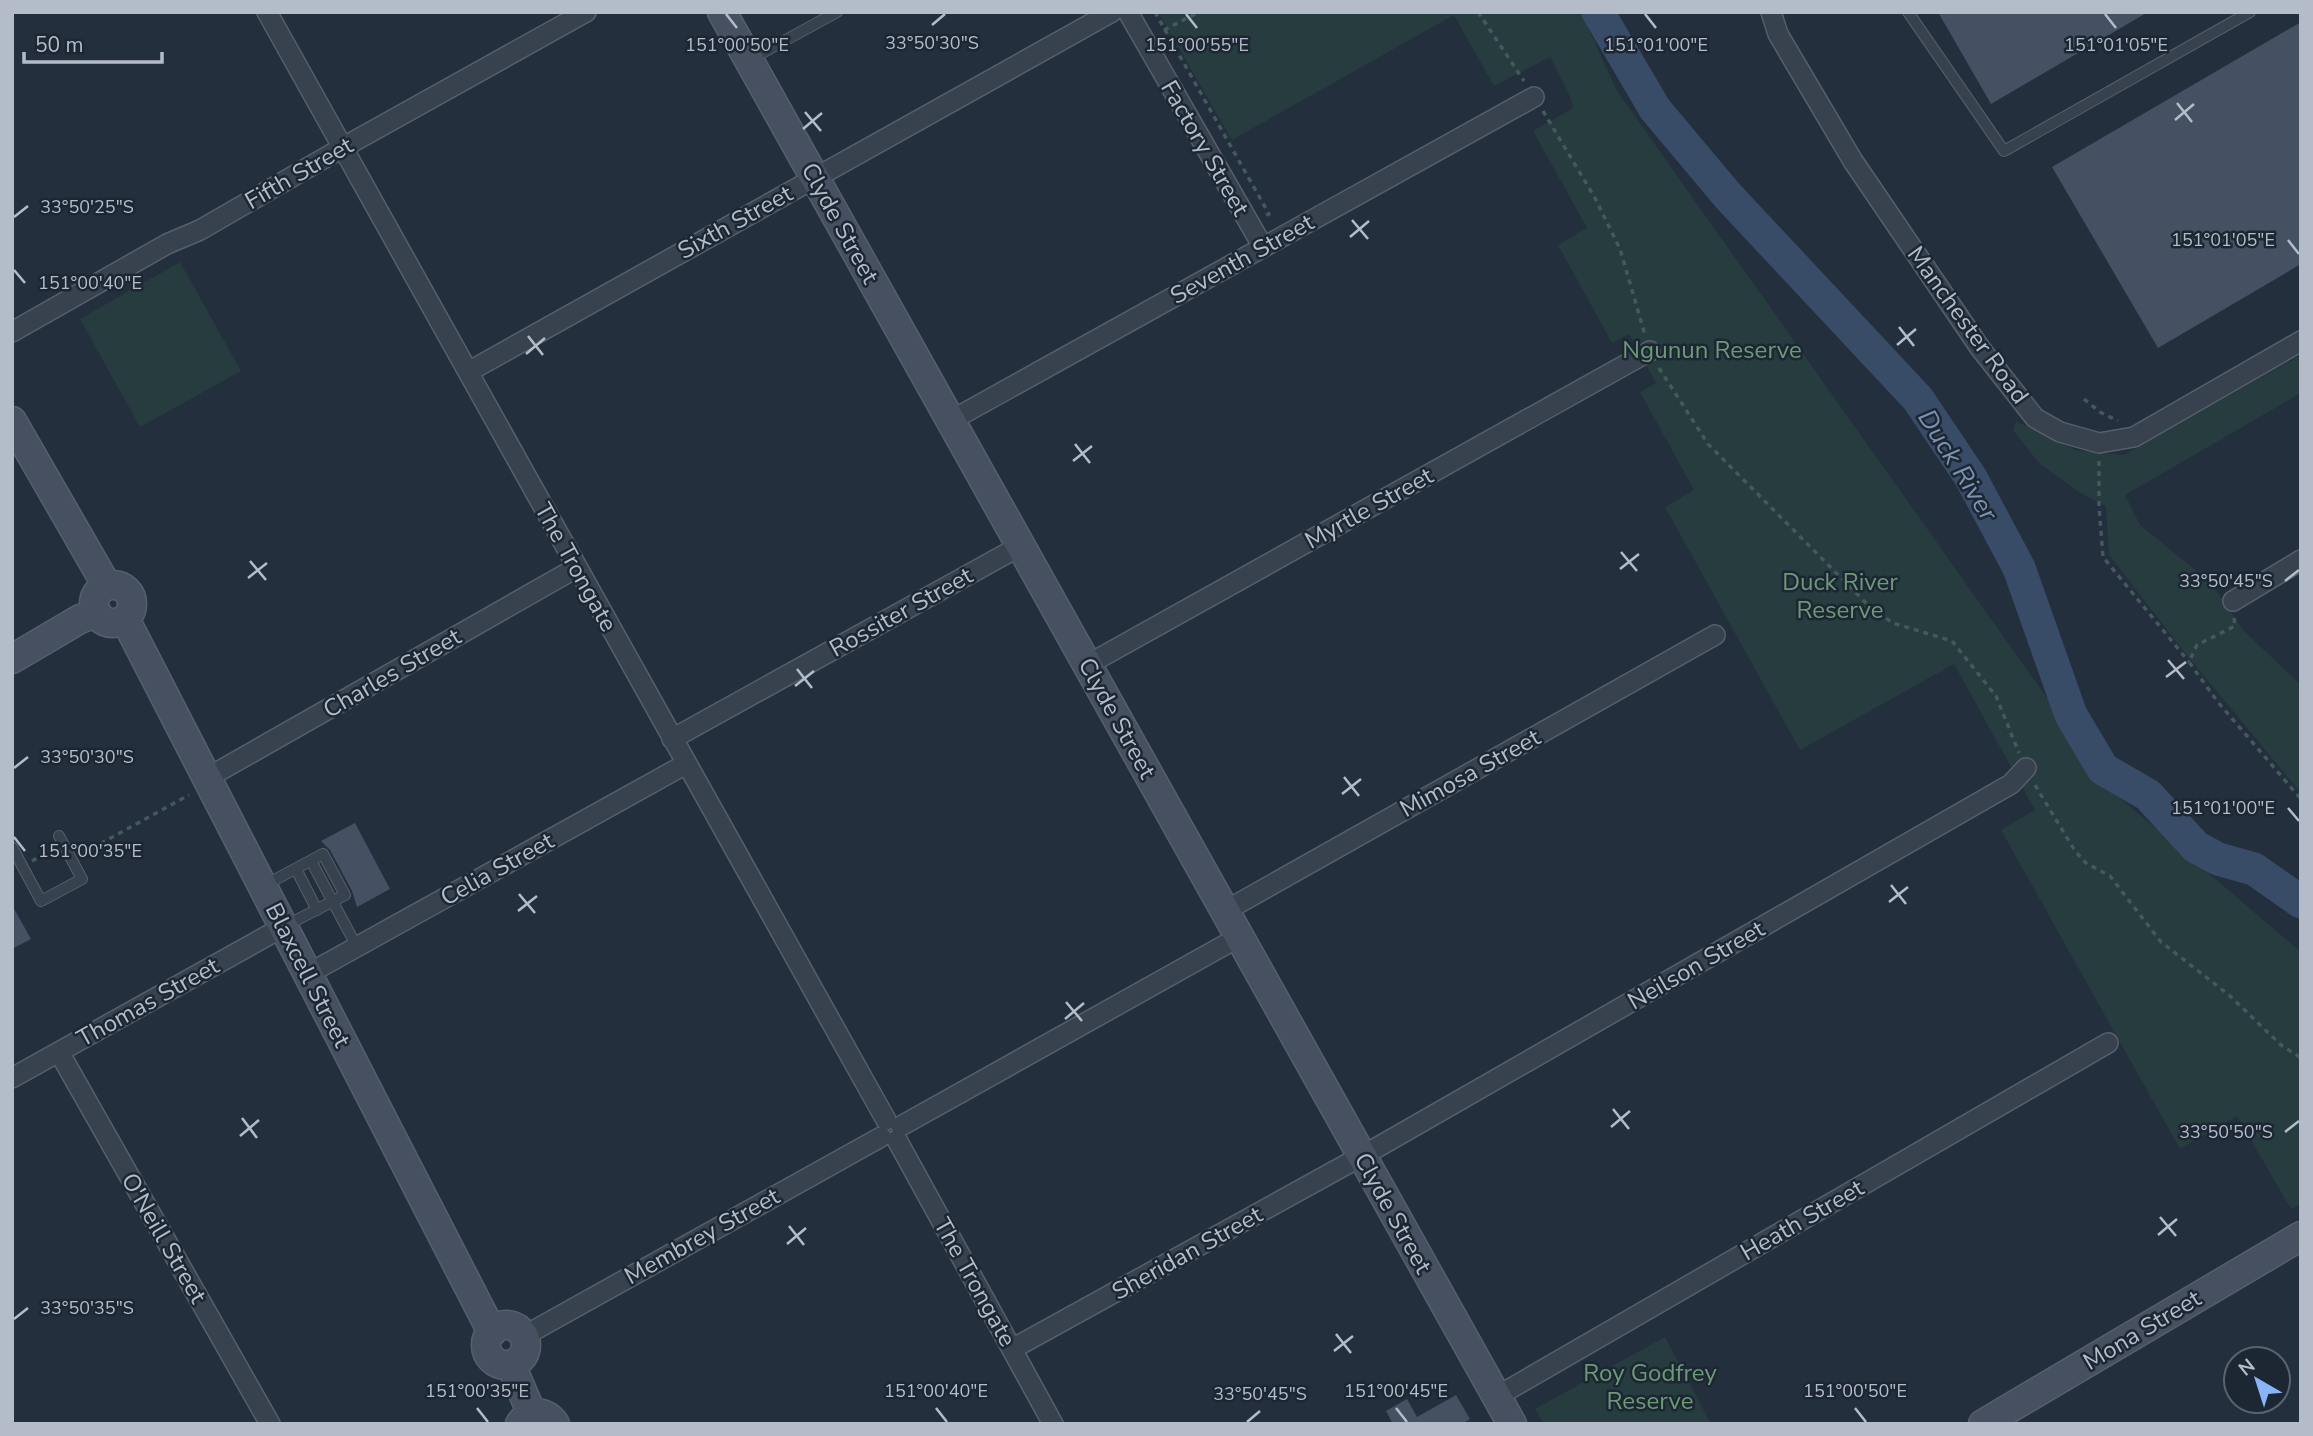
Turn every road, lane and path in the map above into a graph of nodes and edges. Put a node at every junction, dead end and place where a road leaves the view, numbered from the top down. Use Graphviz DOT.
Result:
graph roads {
  1 [pos="267,12"];
  2 [pos="586,12"];
  3 [pos="722,12"];
  4 [pos="836,12"];
  5 [pos="1112,12"];
  6 [pos="1128,12"];
  7 [pos="1154,12"];
  8 [pos="1199,12"];
  9 [pos="1478,12"];
  10 [pos="1771,12"];
  11 [pos="1908,12"];
  12 [pos="2250,12"];
  13 [pos="1164,30"];
  14 [pos="1143,40"];
  15 [pos="749,60"];
  16 [pos="1534,97"];
  17 [pos="342,148"];
  18 [pos="814,177"];
  19 [pos="1250,226"];
  20 [pos="1262,247"];
  21 [pos="12,332"];
  22 [pos="2301,341"];
  23 [pos="1650,351"];
  24 [pos="468,372"];
  25 [pos="2084,399"];
  26 [pos="12,421"];
  27 [pos="950,421"];
  28 [pos="2134,437"];
  29 [pos="2099,443"];
  30 [pos="1020,546"];
  31 [pos="2301,560"];
  32 [pos="576,568"];
  33 [pos="107,586"];
  34 [pos="2232,601"];
  35 [pos="97,613"];
  36 [pos="125,619"];
  37 [pos="1716,635"];
  38 [pos="12,659"];
  39 [pos="2189,662"];
  40 [pos="1087,665"];
  41 [pos="672,739"];
  42 [pos="686,764"];
  43 [pos="2026,768"];
  44 [pos="198,786"];
  45 [pos="2301,799"];
  46 [pos="59,836"];
  47 [pos="65,846"];
  48 [pos="12,847"];
  49 [pos="311,861"];
  50 [pos="23,866"];
  51 [pos="296,869"];
  52 [pos="262,886"];
  53 [pos="333,901"];
  54 [pos="317,910"];
  55 [pos="1224,911"];
  56 [pos="284,927"];
  57 [pos="1239,937"];
  58 [pos="357,947"];
  59 [pos="308,974"];
  60 [pos="2108,1043"];
  61 [pos="59,1052"];
  62 [pos="2301,1058"];
  63 [pos="12,1078"];
  64 [pos="891,1131"];
  65 [pos="1362,1156"];
  66 [pos="2301,1236"];
  67 [pos="492,1332"];
  68 [pos="524,1336"];
  69 [pos="1012,1349"];
  70 [pos="511,1365"];
  71 [pos="1496,1397"];
  72 [pos="536,1421"];
  73 [pos="270,1424"];
  74 [pos="1053,1424"];
  75 [pos="1512,1424"];
  76 [pos="1983,1424"];
  1 -- 17 [label="street, The Trongate"];
  2 -- 17 [label="street, Fifth Street"];
  3 -- 15 [label="main road, Clyde Street"];
  4 -- 15 [label="lane"];
  5 -- 18 [label="street, Sixth Street"];
  6 -- 14 [label="street, Factory Street"];
  7 -- 13 [label="path"];
  8 -- 13 [label="path"];
  9 -- 16 [label="path"];
  10 -- 29 [label="street, Manchester Road"];
  11 -- 12 [label="lane"];
  13 -- 14 [label="path"];
  13 -- 19 [label="path"];
  14 -- 19 [label="street, Factory Street"];
  15 -- 18 [label="main road, Clyde Street"];
  16 -- 20 [label="street, Seventh Street"];
  16 -- 23 [label="path"];
  17 -- 21 [label="street, Fifth Street"];
  17 -- 24 [label="street, The Trongate"];
  18 -- 24 [label="street, Sixth Street"];
  18 -- 27 [label="main road, Clyde Street"];
  19 -- 20 [label="street, Factory Street"];
  20 -- 27 [label="street, Seventh Street"];
  22 -- 28 [label="street, Manchester Road"];
  23 -- 40 [label="street, Myrtle Street"];
  23 -- 43 [label="path"];
  24 -- 32 [label="street, The Trongate"];
  25 -- 28 [label="path"];
  26 -- 33 [label="main road"];
  27 -- 30 [label="main road, Clyde Street"];
  28 -- 29 [label="street, Manchester Road"];
  29 -- 39 [label="path"];
  30 -- 40 [label="main road, Clyde Street"];
  30 -- 41 [label="street, Rossiter Street"];
  31 -- 34 [label="street"];
  32 -- 41 [label="street, The Trongate"];
  32 -- 44 [label="street, Charles Street"];
  33 -- 35 [label="main road"];
  33 -- 36 [label="main road"];
  34 -- 39 [label="path"];
  35 -- 36 [label="main road"];
  35 -- 38 [label="main road"];
  36 -- 44 [label="main road, Blaxcell Street"];
  37 -- 55 [label="street, Mimosa Street"];
  39 -- 45 [label="path"];
  40 -- 55 [label="main road, Clyde Street"];
  41 -- 42 [label="street, The Trongate"];
  42 -- 58 [label="street, Celia Street"];
  42 -- 64 [label="street, The Trongate"];
  43 -- 62 [label="path"];
  43 -- 65 [label="street, Neilson Street"];
  44 -- 47 [label="path"];
  44 -- 52 [label="main road, Blaxcell Street"];
  46 -- 47 [label="lane"];
  47 -- 50 [label="path"];
  47 -- 50 [label="lane"];
  48 -- 50 [label="lane"];
  49 -- 51 [label="lane"];
  49 -- 53 [label="lane"];
  49 -- 53 [label="lane"];
  51 -- 52 [label="lane"];
  51 -- 54 [label="lane"];
  52 -- 56 [label="main road, Blaxcell Street"];
  53 -- 54 [label="lane"];
  53 -- 58 [label="lane"];
  54 -- 56 [label="lane"];
  55 -- 57 [label="main road, Clyde Street"];
  56 -- 59 [label="main road, Blaxcell Street"];
  56 -- 61 [label="street, Thomas Street"];
  57 -- 64 [label="street, Membrey Street"];
  57 -- 65 [label="main road, Clyde Street"];
  58 -- 59 [label="street, Celia Street"];
  59 -- 67 [label="main road, Blaxcell Street"];
  60 -- 71 [label="street, Heath Street"];
  61 -- 63 [label="street, Thomas Street"];
  61 -- 73 [label="street, O'Neill Street"];
  64 -- 68 [label="street, Membrey Street"];
  64 -- 69 [label="street, The Trongate"];
  65 -- 69 [label="street, Sheridan Street"];
  65 -- 71 [label="main road, Clyde Street"];
  66 -- 76 [label="main road, Mona Street"];
  67 -- 68 [label="main road"];
  67 -- 70 [label="main road"];
  68 -- 70 [label="main road"];
  69 -- 74 [label="street, The Trongate"];
  70 -- 72 [label="main road"];
  71 -- 75 [label="main road, Clyde Street"];
}
